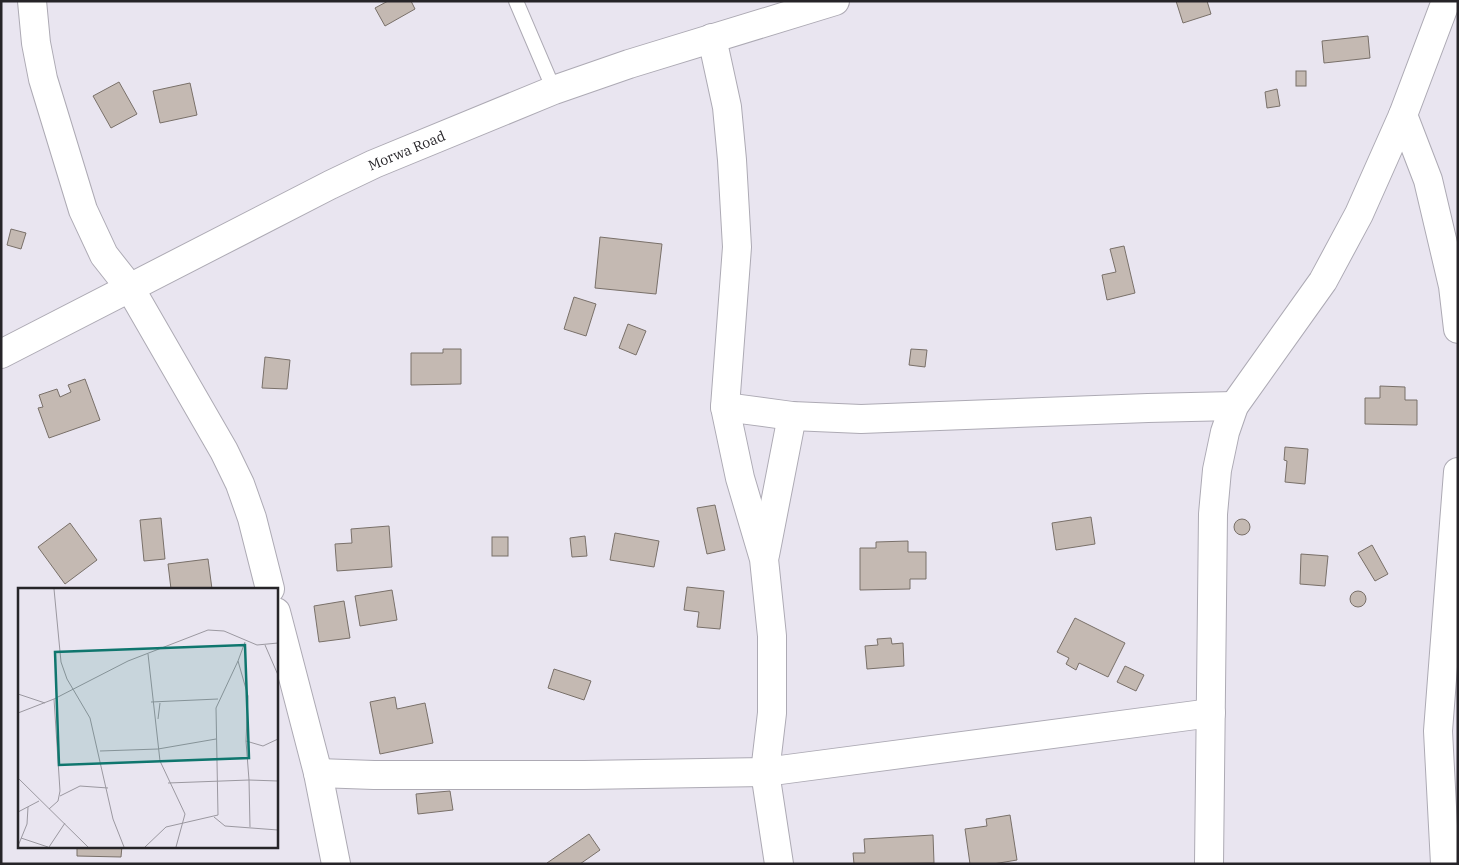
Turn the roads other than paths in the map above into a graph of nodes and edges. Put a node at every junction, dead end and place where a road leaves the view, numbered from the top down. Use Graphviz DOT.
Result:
graph roads {
  1 [pos="32,1"];
  2 [pos="516,1"];
  3 [pos="835,1"];
  4 [pos="1446,1"];
  5 [pos="712,38"];
  6 [pos="554,90"];
  7 [pos="1403,115"];
  8 [pos="130,288"];
  9 [pos="1458,329"];
  10 [pos="1,354"];
  11 [pos="1234,406"];
  12 [pos="725,407"];
  13 [pos="792,416"];
  14 [pos="1458,472"];
  15 [pos="764,559"];
  16 [pos="270,588"];
  17 [pos="278,620"];
  18 [pos="1210,713"];
  19 [pos="1448,736"];
  20 [pos="764,772"];
  21 [pos="318,773"];
  22 [pos="336,864"];
  23 [pos="779,864"];
  24 [pos="1209,864"];
  25 [pos="1445,864"];
  1 -- 8 [label="street"];
  2 -- 6 [label="lane"];
  3 -- 5 [label="street, Morwa Road"];
  4 -- 7 [label="street"];
  5 -- 6 [label="street, Morwa Road"];
  5 -- 12 [label="street"];
  6 -- 8 [label="street, Morwa Road"];
  7 -- 9 [label="street"];
  7 -- 11 [label="street"];
  8 -- 10 [label="street, Morwa Road"];
  8 -- 16 [label="street"];
  11 -- 13 [label="street"];
  11 -- 18 [label="street"];
  12 -- 13 [label="street"];
  12 -- 15 [label="street"];
  13 -- 15 [label="street"];
  14 -- 19 [label="street"];
  15 -- 20 [label="street"];
  17 -- 21 [label="street"];
  18 -- 20 [label="street"];
  18 -- 24 [label="street"];
  19 -- 25 [label="street"];
  20 -- 21 [label="street"];
  20 -- 23 [label="street"];
  21 -- 22 [label="street"];
}
